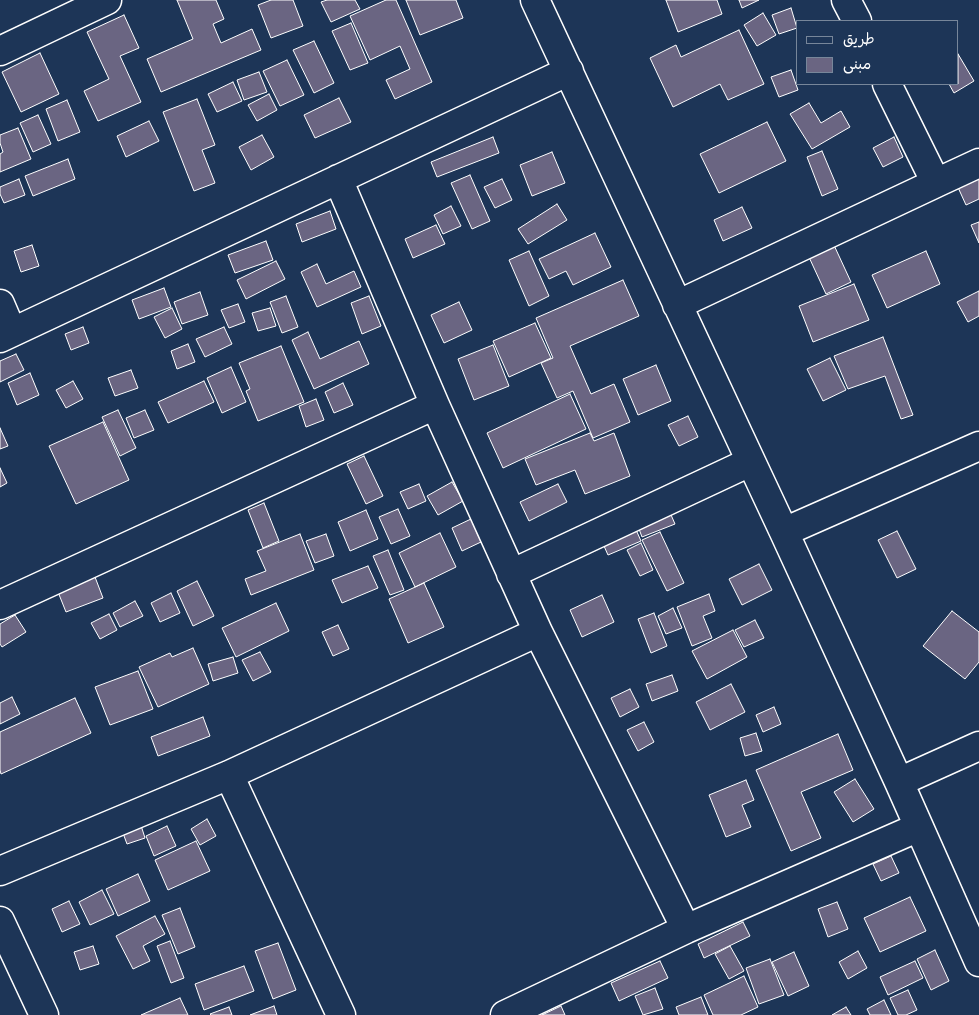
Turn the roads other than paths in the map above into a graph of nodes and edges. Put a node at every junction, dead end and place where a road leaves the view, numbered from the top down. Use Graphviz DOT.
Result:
graph roads {
  1 [pos="107,0"];
  2 [pos="536,0"];
  3 [pos="846,0"];
  4 [pos="856,20"];
  5 [pos="0,51"];
  6 [pos="569,71"];
  7 [pos="888,85"];
  8 [pos="979,162"];
  9 [pos="338,179"];
  10 [pos="936,183"];
  11 [pos="0,304"];
  12 [pos="677,305"];
  13 [pos="6,335"];
  14 [pos="436,405"];
  15 [pos="979,446"];
  16 [pos="750,462"];
  17 [pos="784,532"];
  18 [pos="511,574"];
  19 [pos="0,605"];
  20 [pos="538,632"];
  21 [pos="979,746"];
  22 [pos="230,775"];
  23 [pos="899,782"];
  24 [pos="919,827"];
  25 [pos="0,871"];
  26 [pos="0,921"];
  27 [pos="686,929"];
  28 [pos="979,962"];
  29 [pos="44,1015"];
  30 [pos="341,1015"];
  31 [pos="505,1015"];
  1 -- 5 [label="street"];
  2 -- 6 [label="street"];
  3 -- 4 [label="street"];
  6 -- 9 [label="street"];
  6 -- 12 [label="street"];
  7 -- 10 [label="street"];
  8 -- 10 [label="street"];
  9 -- 13 [label="street"];
  9 -- 14 [label="street"];
  10 -- 12 [label="street"];
  11 -- 13 [label="street"];
  12 -- 16 [label="street"];
  14 -- 18 [label="street"];
  14 -- 19 [label="street"];
  15 -- 17 [label="street"];
  16 -- 17 [label="street"];
  16 -- 18 [label="street"];
  17 -- 23 [label="street"];
  18 -- 20 [label="street"];
  20 -- 22 [label="street"];
  20 -- 27 [label="street"];
  21 -- 23 [label="street"];
  22 -- 25 [label="street"];
  22 -- 30 [label="street"];
  23 -- 24 [label="street"];
  24 -- 27 [label="street"];
  24 -- 28 [label="street"];
  26 -- 29 [label="street"];
  27 -- 31 [label="street"];
}
